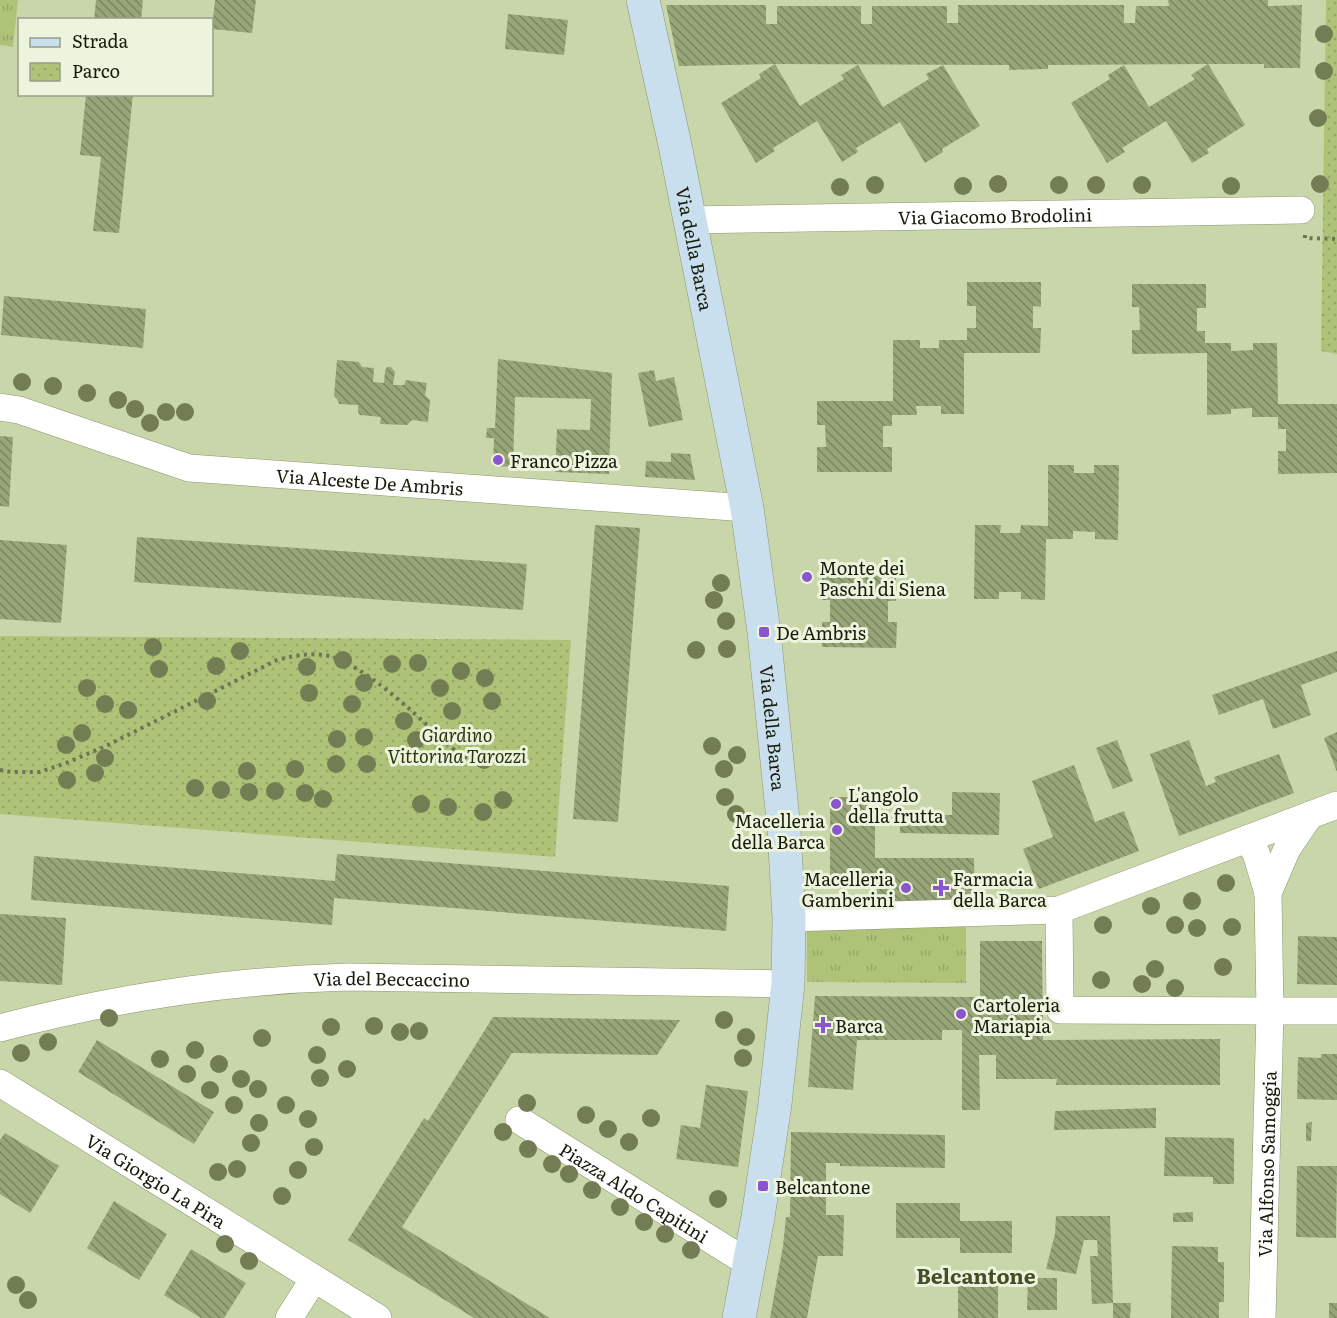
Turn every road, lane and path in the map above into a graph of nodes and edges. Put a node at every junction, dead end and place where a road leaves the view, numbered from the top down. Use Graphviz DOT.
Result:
graph roads {
  1 [pos="643,0"];
  2 [pos="1301,210"];
  3 [pos="689,220"];
  4 [pos="0,407"];
  5 [pos="747,508"];
  6 [pos="477,763"];
  7 [pos="0,770"];
  8 [pos="1337,805"];
  9 [pos="1310,815"];
  10 [pos="1247,839"];
  11 [pos="1268,893"];
  12 [pos="1059,910"];
  13 [pos="789,918"];
  14 [pos="788,984"];
  15 [pos="1270,1011"];
  16 [pos="1337,1011"];
  17 [pos="0,1028"];
  18 [pos="0,1083"];
  19 [pos="519,1120"];
  20 [pos="750,1264"];
  21 [pos="314,1279"];
  22 [pos="289,1318"];
  23 [pos="378,1318"];
  24 [pos="739,1318"];
  25 [pos="1262,1318"];
  1 -- 3 [label="street, Via della Barca"];
  2 -- 3 [label="street, Via Giacomo Brodolini"];
  3 -- 5 [label="street, Via della Barca"];
  4 -- 5 [label="street, Via Alceste De Ambris"];
  5 -- 13 [label="street, Via della Barca"];
  6 -- 7 [label="path"];
  8 -- 9 [label="street"];
  9 -- 10 [label="street"];
  9 -- 11 [label="street"];
  10 -- 11 [label="street"];
  10 -- 12 [label="street"];
  11 -- 15 [label="street, Via Alfonso Samoggia"];
  12 -- 13 [label="street"];
  12 -- 15 [label="street"];
  13 -- 14 [label="street, Via della Barca"];
  14 -- 17 [label="street, Via del Beccaccino"];
  14 -- 20 [label="street, Via della Barca"];
  15 -- 16 [label="street"];
  15 -- 25 [label="street, Via Alfonso Samoggia"];
  18 -- 21 [label="street, Via Giorgio La Pira"];
  19 -- 20 [label="street, Piazza Aldo Capitini"];
  20 -- 24 [label="street, Via della Barca"];
  21 -- 22 [label="street"];
  21 -- 23 [label="street, Via Giorgio La Pira"];
}
